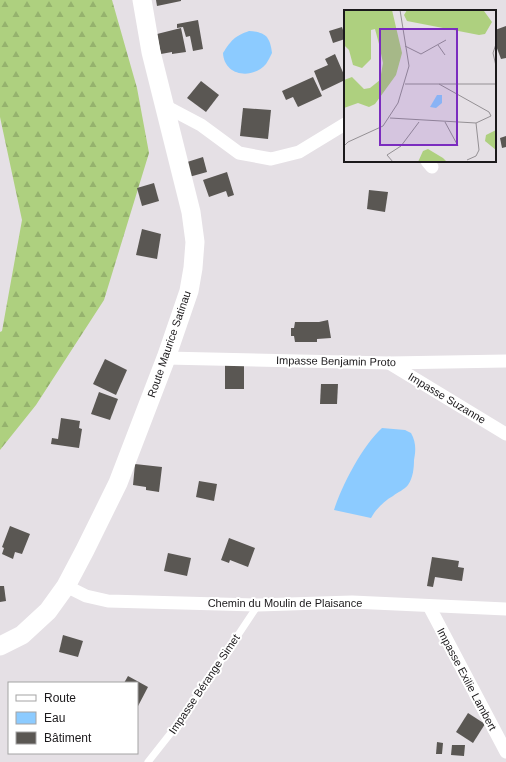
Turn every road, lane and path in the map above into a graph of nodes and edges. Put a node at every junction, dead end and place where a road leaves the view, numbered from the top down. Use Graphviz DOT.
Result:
graph roads {
  1 [pos="142,0"];
  2 [pos="165,106"];
  3 [pos="344,125"];
  4 [pos="166,358"];
  5 [pos="506,361"];
  6 [pos="389,363"];
  7 [pos="506,434"];
  8 [pos="66,586"];
  9 [pos="258,605"];
  10 [pos="429,606"];
  11 [pos="506,609"];
  12 [pos="0,646"];
  13 [pos="506,752"];
  14 [pos="148,762"];
  1 -- 2 [label="main road, Route Maurice Satinau"];
  2 -- 3 [label="street"];
  2 -- 4 [label="main road, Route Maurice Satinau"];
  4 -- 6 [label="street, Impasse Benjamin Proto"];
  4 -- 8 [label="main road, Route Maurice Satinau"];
  5 -- 6 [label="street, Impasse Benjamin Proto"];
  6 -- 7 [label="street, Impasse Suzanne"];
  8 -- 9 [label="street, Chemin du Moulin de Plaisance"];
  8 -- 12 [label="main road, Route Maurice Satinau"];
  9 -- 10 [label="street, Chemin du Moulin de Plaisance"];
  9 -- 14 [label="lane, Impasse Bérange Simet"];
  10 -- 11 [label="street, Chemin du Moulin de Plaisance"];
  10 -- 13 [label="street, Impasse Exilie Lambert"];
}
